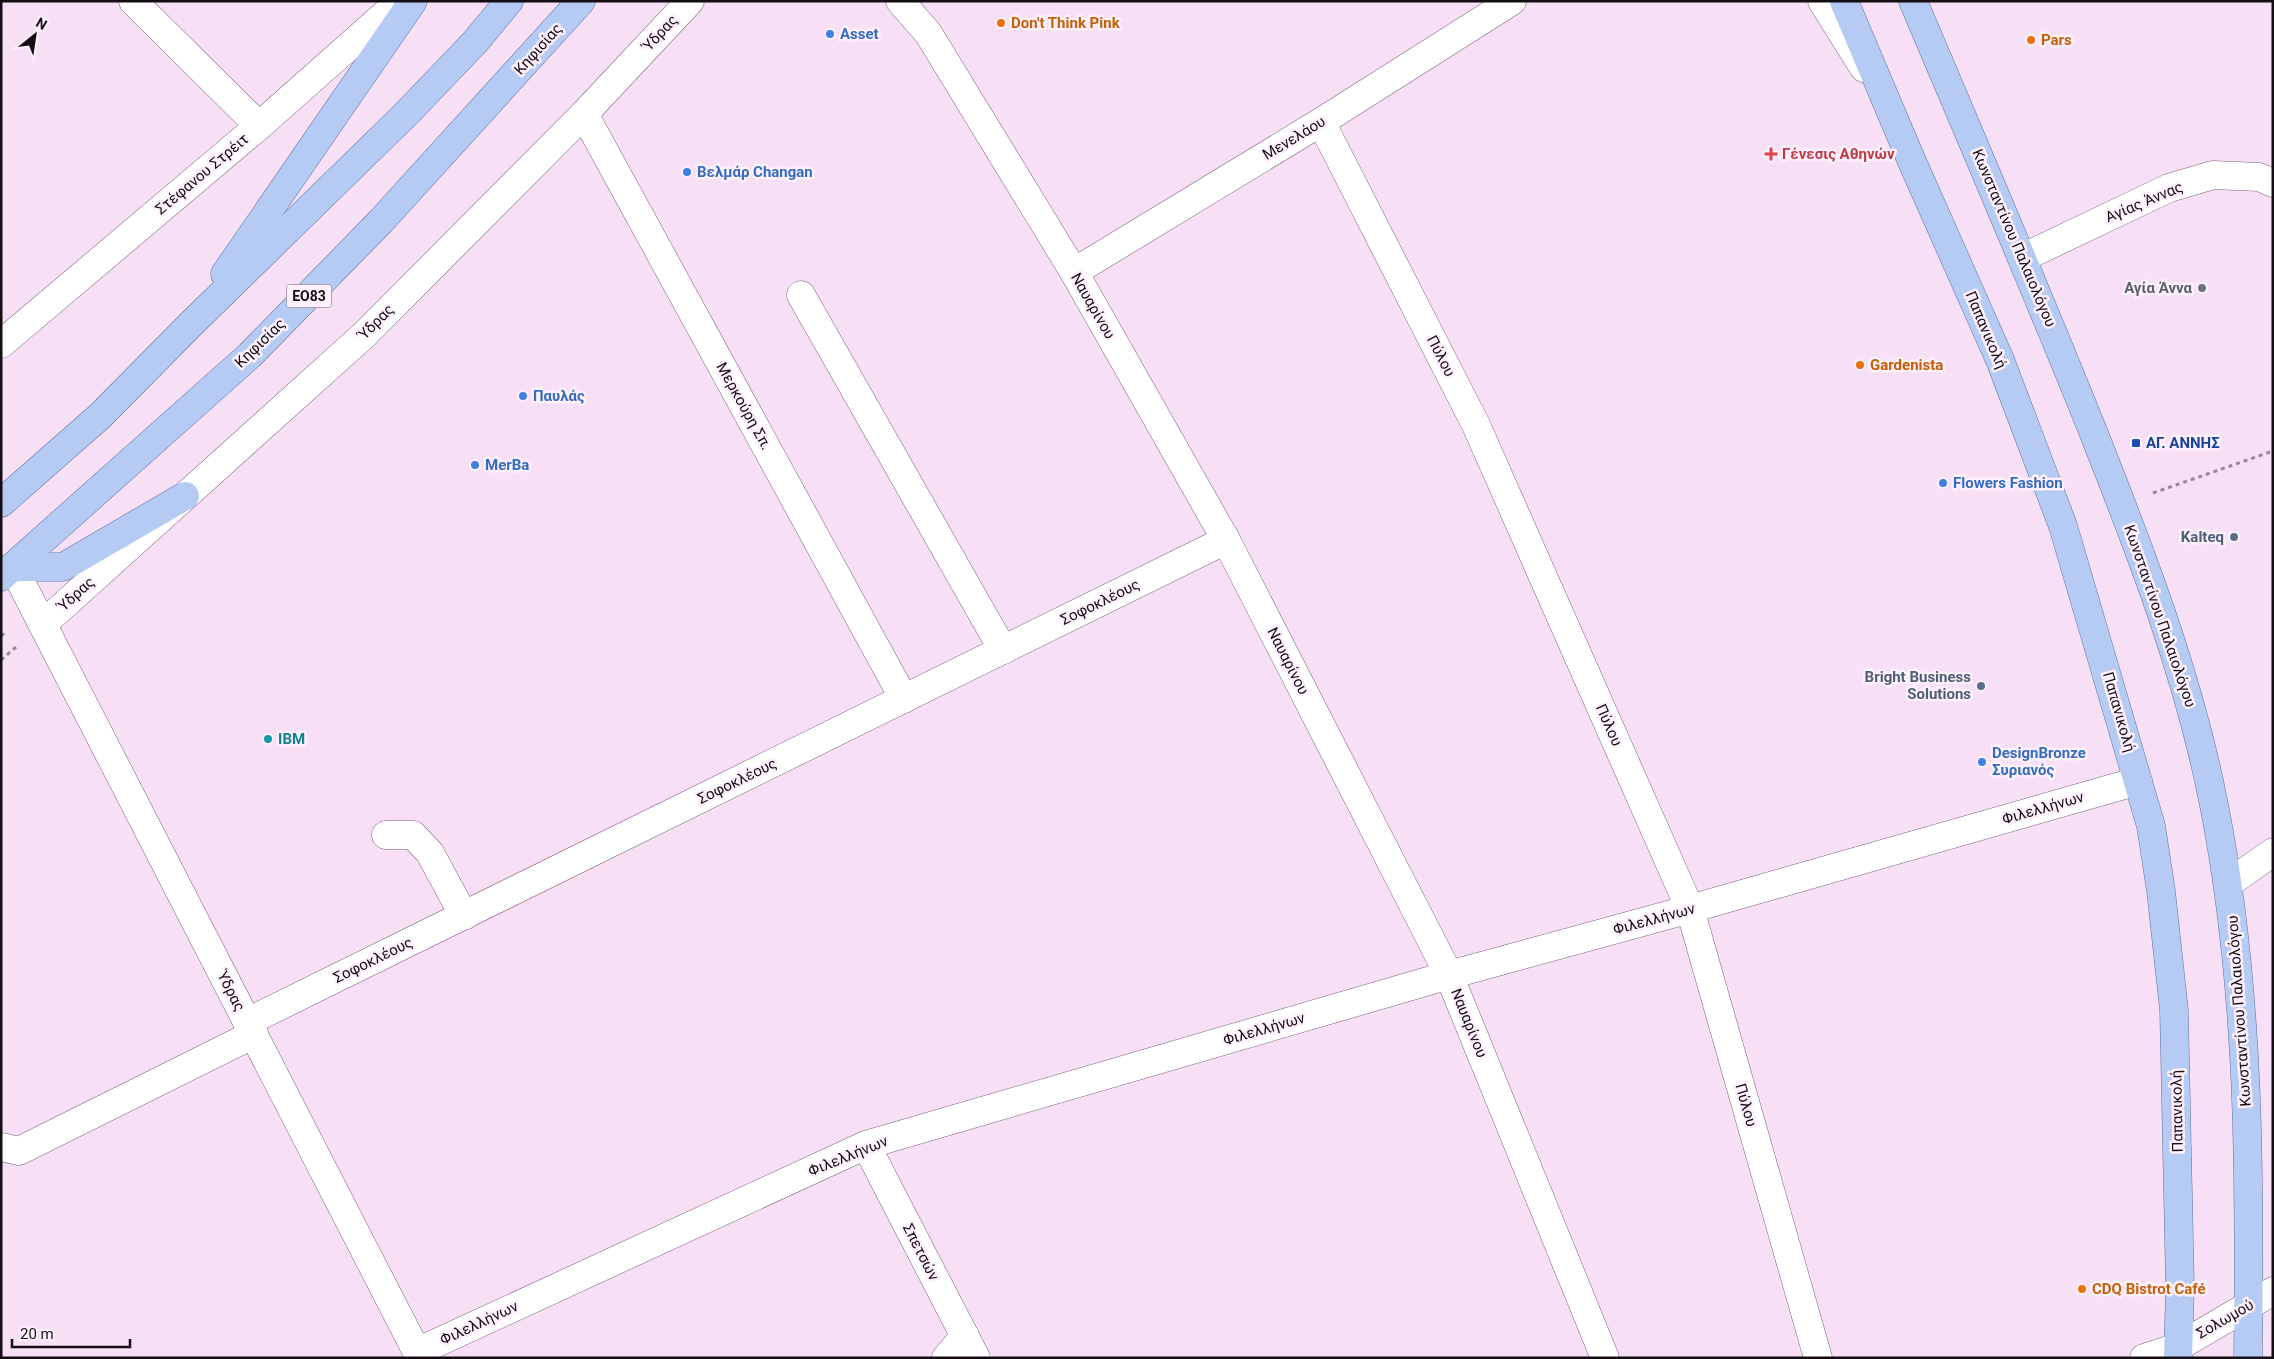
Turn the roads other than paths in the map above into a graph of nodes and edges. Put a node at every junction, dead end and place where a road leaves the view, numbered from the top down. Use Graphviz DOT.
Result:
graph roads {
  1 [pos="133,1"];
  2 [pos="400,1"];
  3 [pos="413,1"];
  4 [pos="509,1"];
  5 [pos="581,1"];
  6 [pos="690,1"];
  7 [pos="900,1"];
  8 [pos="1512,1"];
  9 [pos="1822,1"];
  10 [pos="1844,1"];
  11 [pos="1913,1"];
  12 [pos="1887,104"];
  13 [pos="584,114"];
  14 [pos="1321,122"];
  15 [pos="260,126"];
  16 [pos="2273,183"];
  17 [pos="2022,258"];
  18 [pos="1074,272"];
  19 [pos="801,295"];
  20 [pos="190,324"];
  21 [pos="1,344"];
  22 [pos="185,496"];
  23 [pos="1,503"];
  24 [pos="1226,540"];
  25 [pos="7,572"];
  26 [pos="43,624"];
  27 [pos="1003,650"];
  28 [pos="904,699"];
  29 [pos="2138,781"];
  30 [pos="386,835"];
  31 [pos="2273,852"];
  32 [pos="2228,884"];
  33 [pos="1690,909"];
  34 [pos="464,916"];
  35 [pos="1449,975"];
  36 [pos="250,1028"];
  37 [pos="866,1146"];
  38 [pos="1,1147"];
  39 [pos="2273,1292"];
  40 [pos="2249,1306"];
  41 [pos="970,1347"];
  42 [pos="2178,1352"];
  43 [pos="418,1355"];
  44 [pos="946,1358"];
  45 [pos="1605,1358"];
  46 [pos="1818,1358"];
  47 [pos="2144,1358"];
  48 [pos="2248,1358"];
  1 -- 15 [label="street"];
  2 -- 15 [label="street, Στέφανου Στρέιτ"];
  3 -- 20 [label="main road"];
  4 -- 20 [label="main road"];
  5 -- 25 [label="main road, Κηφισίας / ΕΟ83"];
  6 -- 13 [label="street, Ύδρας"];
  7 -- 18 [label="street, Ναυαρίνου"];
  8 -- 14 [label="street, Μενελάου"];
  9 -- 12 [label="street, Παπανικολή"];
  10 -- 12 [label="main road, Παπανικολή"];
  11 -- 17 [label="main road, Κωνσταντίνου Παλαιολόγου"];
  12 -- 29 [label="main road, Παπανικολή"];
  13 -- 22 [label="street, Ύδρας"];
  13 -- 28 [label="street, Μερκούρη Σπ."];
  14 -- 18 [label="street, Μενελάου"];
  14 -- 33 [label="street, Πύλου"];
  15 -- 21 [label="street, Στέφανου Στρέιτ"];
  16 -- 17 [label="street, Αγίας Άννας"];
  17 -- 32 [label="main road, Κωνσταντίνου Παλαιολόγου"];
  18 -- 24 [label="street, Ναυαρίνου"];
  19 -- 27 [label="street"];
  20 -- 23 [label="main road"];
  22 -- 25 [label="main road"];
  22 -- 26 [label="street, Ύδρας"];
  24 -- 27 [label="street, Σοφοκλέους"];
  24 -- 35 [label="street, Ναυαρίνου"];
  25 -- 26 [label="street, Ύδρας"];
  26 -- 36 [label="street, Ύδρας"];
  27 -- 28 [label="street, Σοφοκλέους"];
  28 -- 34 [label="street, Σοφοκλέους"];
  29 -- 33 [label="street, Φιλελλήνων"];
  29 -- 42 [label="main road, Παπανικολή"];
  30 -- 34 [label="street"];
  31 -- 32 [label="street"];
  32 -- 40 [label="main road, Κωνσταντίνου Παλαιολόγου"];
  33 -- 35 [label="street, Φιλελλήνων"];
  33 -- 46 [label="street, Πύλου"];
  34 -- 36 [label="street, Σοφοκλέους"];
  35 -- 37 [label="street, Φιλελλήνων"];
  35 -- 45 [label="street, Ναυαρίνου"];
  36 -- 38 [label="street, Σοφοκλέους"];
  36 -- 43 [label="street, Ύδρας"];
  37 -- 41 [label="street, Σπετσών"];
  37 -- 43 [label="street, Φιλελλήνων"];
  39 -- 40 [label="street, Σολωμού"];
  40 -- 42 [label="street, Σολωμού"];
  40 -- 48 [label="main road, Κωνσταντίνου Παλαιολόγου"];
  41 -- 44 [label="street"];
  42 -- 47 [label="street, Σολωμού"];
}
